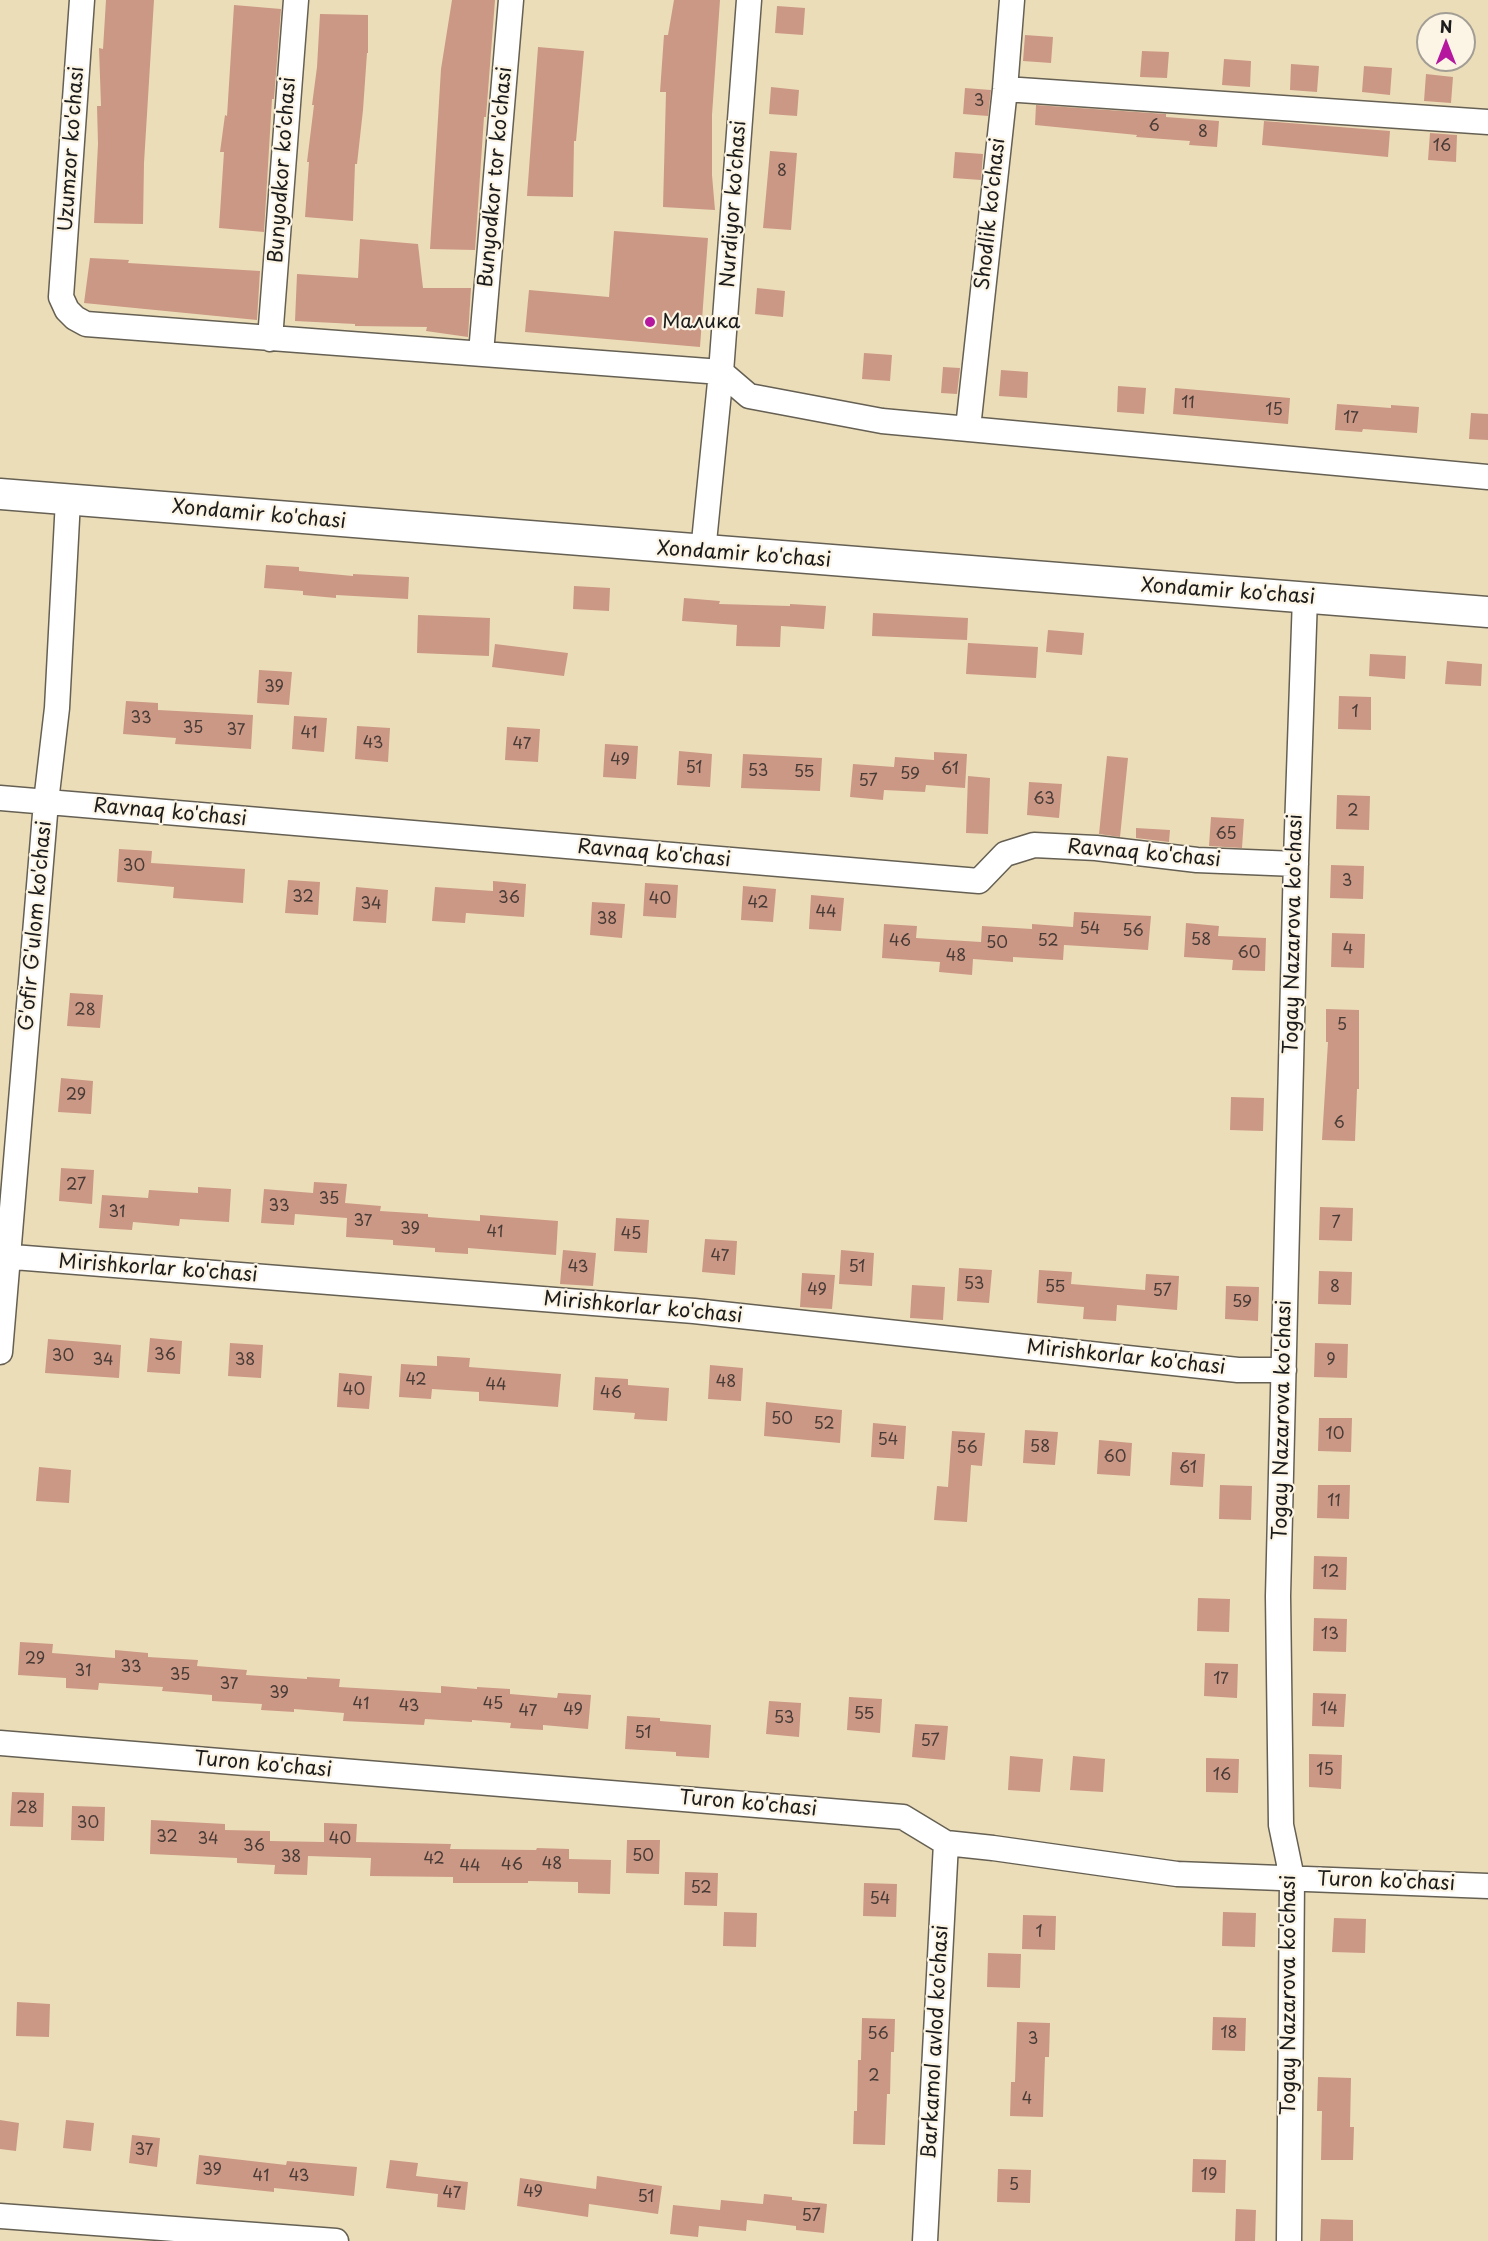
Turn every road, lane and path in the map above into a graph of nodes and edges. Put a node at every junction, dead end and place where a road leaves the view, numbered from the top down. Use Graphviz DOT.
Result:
graph roads {
  1 [pos="82,0"];
  2 [pos="296,0"];
  3 [pos="511,0"];
  4 [pos="749,0"];
  5 [pos="1012,0"];
  6 [pos="1005,89"];
  7 [pos="1488,122"];
  8 [pos="270,339"];
  9 [pos="481,353"];
  10 [pos="721,372"];
  11 [pos="968,429"];
  12 [pos="1488,477"];
  13 [pos="0,494"];
  14 [pos="68,500"];
  15 [pos="704,552"];
  16 [pos="1305,597"];
  17 [pos="1488,612"];
  18 [pos="0,798"];
  19 [pos="46,802"];
  20 [pos="1296,864"];
  21 [pos="4,1257"];
  22 [pos="0,1352"];
  23 [pos="1284,1370"];
  24 [pos="0,1743"];
  25 [pos="946,1843"];
  26 [pos="1292,1878"];
  27 [pos="1488,1886"];
  28 [pos="0,2216"];
  29 [pos="336,2241"];
  30 [pos="925,2241"];
  31 [pos="1288,2241"];
  1 -- 8 [label="street, Uzumzor ko'chasi"];
  2 -- 8 [label="street, Bunyodkor ko'chasi"];
  3 -- 9 [label="street, Bunyodkor tor ko'chasi"];
  4 -- 10 [label="street, Nurdiyor ko'chasi"];
  5 -- 6 [label="street, Shodlik ko'chasi"];
  6 -- 7 [label="street"];
  6 -- 11 [label="street, Shodlik ko'chasi"];
  8 -- 9 [label="street"];
  9 -- 10 [label="street"];
  10 -- 11 [label="street"];
  10 -- 15 [label="street, Nurdiyor ko'chasi"];
  11 -- 12 [label="street"];
  13 -- 14 [label="main road, Xondamir ko'chasi"];
  14 -- 15 [label="main road, Xondamir ko'chasi"];
  14 -- 19 [label="street, G'ofir G'ulom ko'chasi"];
  15 -- 16 [label="main road, Xondamir ko'chasi"];
  16 -- 17 [label="main road, Xondamir ko'chasi"];
  16 -- 20 [label="street, Togay Nazarova ko'chasi"];
  18 -- 19 [label="street, Ravnaq ko'chasi"];
  19 -- 20 [label="street, Ravnaq ko'chasi"];
  19 -- 21 [label="street, G'ofir G'ulom ko'chasi"];
  20 -- 23 [label="street, Togay Nazarova ko'chasi"];
  21 -- 22 [label="street, G'ofir G'ulom ko'chasi"];
  21 -- 23 [label="street, Mirishkorlar ko'chasi"];
  23 -- 26 [label="street, Togay Nazarova ko'chasi"];
  24 -- 25 [label="street, Turon ko'chasi"];
  25 -- 26 [label="street, Turon ko'chasi"];
  25 -- 30 [label="street, Barkamol avlod ko'chasi"];
  26 -- 27 [label="street, Turon ko'chasi"];
  26 -- 31 [label="street, Togay Nazarova ko'chasi"];
  28 -- 29 [label="street"];
}
